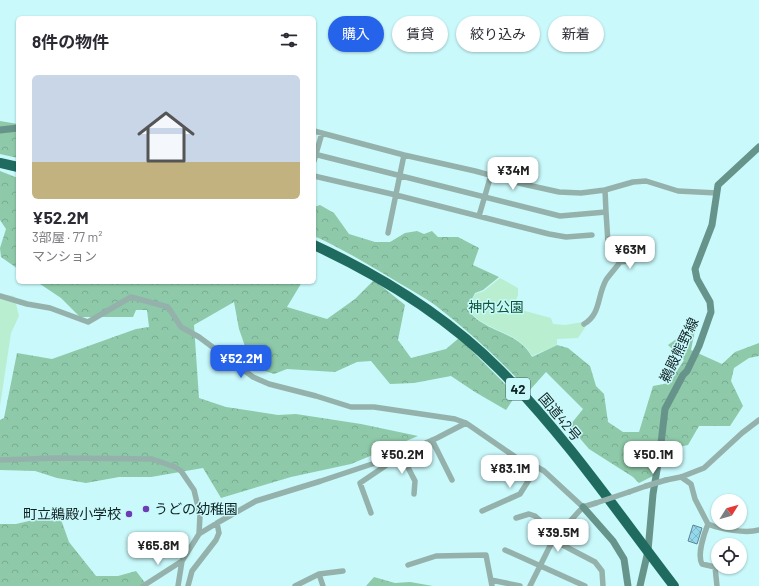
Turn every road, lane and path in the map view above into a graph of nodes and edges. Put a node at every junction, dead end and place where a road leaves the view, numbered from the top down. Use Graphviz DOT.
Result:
graph roads {
  1 [pos="16,128"];
  2 [pos="0,130"];
  3 [pos="316,132"];
  4 [pos="322,133"];
  5 [pos="759,147"];
  6 [pos="316,152"];
  7 [pos="316,155"];
  8 [pos="404,155"];
  9 [pos="0,163"];
  10 [pos="16,167"];
  11 [pos="491,175"];
  12 [pos="316,176"];
  13 [pos="400,176"];
  14 [pos="605,190"];
  15 [pos="717,193"];
  16 [pos="396,195"];
  17 [pos="485,197"];
  18 [pos="606,212"];
  19 [pos="479,216"];
  20 [pos="388,233"];
  21 [pos="592,235"];
  22 [pos="316,246"];
  23 [pos="0,296"];
  24 [pos="584,324"];
  25 [pos="759,420"];
  26 [pos="466,423"];
  27 [pos="432,440"];
  28 [pos="399,455"];
  29 [pos="0,460"];
  30 [pos="538,467"];
  31 [pos="681,477"];
  32 [pos="452,480"];
  33 [pos="414,494"];
  34 [pos="584,507"];
  35 [pos="482,511"];
  36 [pos="371,513"];
  37 [pos="516,518"];
  38 [pos="217,522"];
  39 [pos="708,524"];
  40 [pos="759,530"];
  41 [pos="199,534"];
  42 [pos="553,540"];
  43 [pos="506,550"];
  44 [pos="648,552"];
  45 [pos="182,561"];
  46 [pos="408,565"];
  47 [pos="540,566"];
  48 [pos="343,571"];
  49 [pos="318,574"];
  50 [pos="492,583"];
  51 [pos="143,586"];
  52 [pos="178,586"];
  53 [pos="188,586"];
  54 [pos="295,586"];
  55 [pos="324,586"];
  56 [pos="520,586"];
  57 [pos="530,586"];
  58 [pos="585,586"];
  59 [pos="603,586"];
  60 [pos="628,586"];
  61 [pos="640,586"];
  62 [pos="674,586"];
  63 [pos="717,586"];
  1 -- 2 [label="main road"];
  3 -- 4 [label="street"];
  4 -- 6 [label="street"];
  4 -- 8 [label="street"];
  5 -- 15 [label="main road, 鵜殿熊野線"];
  7 -- 13 [label="street"];
  8 -- 11 [label="street"];
  8 -- 13 [label="street"];
  9 -- 10 [label="highway"];
  11 -- 14 [label="street"];
  11 -- 17 [label="street"];
  12 -- 16 [label="street"];
  13 -- 16 [label="street"];
  13 -- 17 [label="street"];
  14 -- 15 [label="street"];
  14 -- 18 [label="street"];
  15 -- 44 [label="main road, 鵜殿熊野線"];
  16 -- 19 [label="street"];
  16 -- 20 [label="street"];
  17 -- 18 [label="street"];
  17 -- 19 [label="street"];
  18 -- 24 [label="street"];
  19 -- 21 [label="street"];
  22 -- 44 [label="highway, 国道42号 / 42"];
  23 -- 26 [label="street"];
  25 -- 31 [label="street"];
  26 -- 27 [label="street"];
  26 -- 30 [label="street"];
  27 -- 28 [label="street"];
  27 -- 32 [label="street"];
  28 -- 33 [label="street"];
  28 -- 36 [label="street"];
  28 -- 38 [label="street"];
  29 -- 41 [label="street"];
  30 -- 34 [label="street"];
  30 -- 35 [label="street"];
  31 -- 34 [label="street, bridge"];
  31 -- 39 [label="street"];
  34 -- 42 [label="street"];
  34 -- 60 [label="main road"];
  37 -- 42 [label="street"];
  38 -- 41 [label="street"];
  38 -- 53 [label="street"];
  39 -- 40 [label="street"];
  39 -- 63 [label="street"];
  41 -- 45 [label="street"];
  42 -- 47 [label="street"];
  42 -- 59 [label="street"];
  43 -- 47 [label="street"];
  44 -- 61 [label="main road, 鵜殿熊野線"];
  44 -- 62 [label="highway, 国道42号 / 42"];
  45 -- 51 [label="street"];
  45 -- 52 [label="street"];
  46 -- 50 [label="street"];
  47 -- 57 [label="street"];
  47 -- 58 [label="street"];
  48 -- 49 [label="street"];
  49 -- 54 [label="street"];
  49 -- 55 [label="street"];
  50 -- 56 [label="street"];
}
